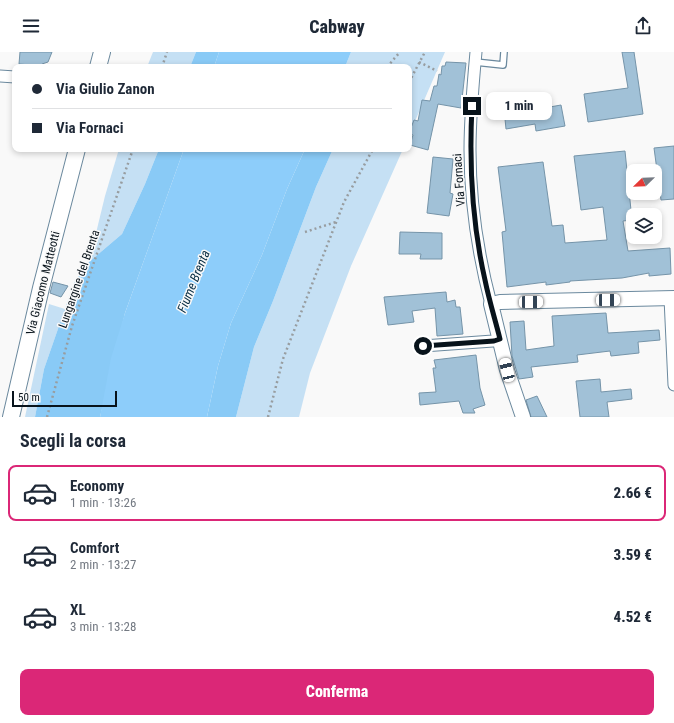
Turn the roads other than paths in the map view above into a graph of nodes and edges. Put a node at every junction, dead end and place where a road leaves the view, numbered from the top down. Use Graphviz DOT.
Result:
graph roads {
  1 [pos="102,52"];
  2 [pos="504,52"];
  3 [pos="476,57"];
  4 [pos="99,64"];
  5 [pos="0,76"];
  6 [pos="12,78"];
  7 [pos="76,152"];
  8 [pos="672,298"];
  9 [pos="491,304"];
  10 [pos="500,339"];
  11 [pos="423,346"];
  12 [pos="674,385"];
  13 [pos="11,417"];
  14 [pos="523,417"];
  1 -- 4 [label="main road"];
  2 -- 3 [label="lane"];
  3 -- 9 [label="street, Via Fornaci"];
  5 -- 6 [label="street"];
  7 -- 13 [label="main road, Via Giacomo Matteotti"];
  8 -- 9 [label="street"];
  8 -- 12 [label="street"];
  9 -- 10 [label="street"];
  10 -- 11 [label="street"];
  10 -- 14 [label="street"];
}
